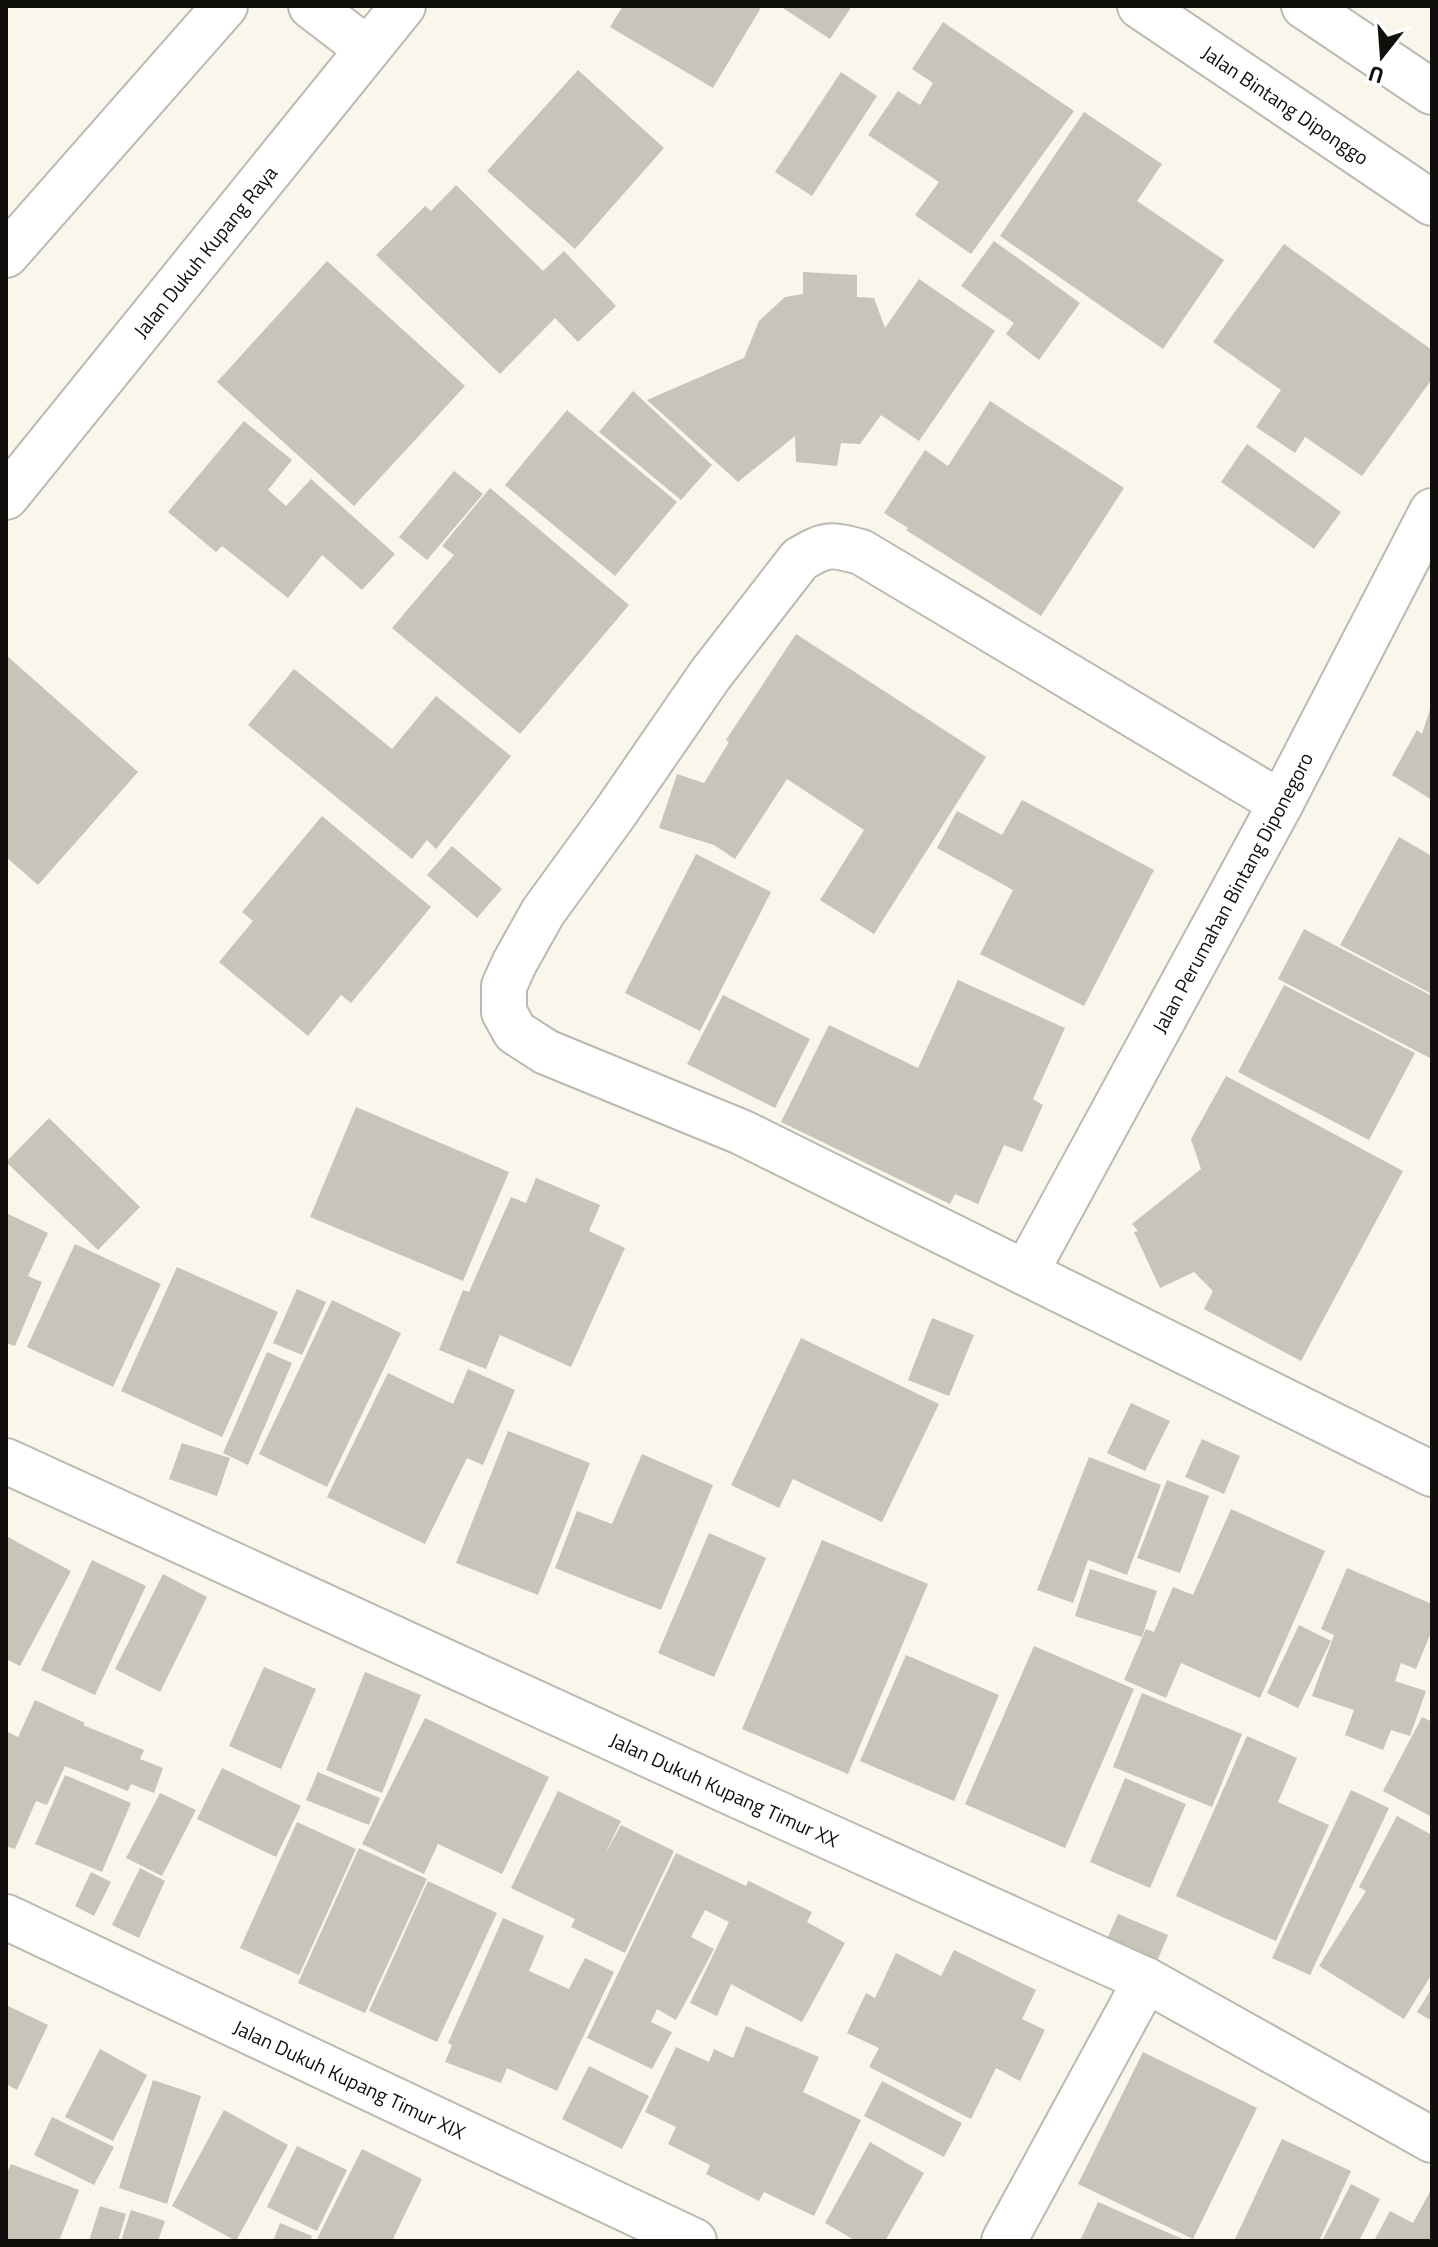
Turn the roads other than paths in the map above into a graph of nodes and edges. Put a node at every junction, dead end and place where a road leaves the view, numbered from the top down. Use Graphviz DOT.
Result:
graph roads {
  1 [pos="225,6"];
  2 [pos="311,6"];
  3 [pos="403,6"];
  4 [pos="1140,6"];
  5 [pos="1304,6"];
  6 [pos="367,49"];
  7 [pos="1432,92"];
  8 [pos="1432,203"];
  9 [pos="6,255"];
  10 [pos="6,497"];
  11 [pos="1432,511"];
  12 [pos="1281,803"];
  13 [pos="1026,1272"];
  14 [pos="6,1461"];
  15 [pos="1432,1474"];
  16 [pos="6,1917"];
  17 [pos="1146,1980"];
  18 [pos="1432,2140"];
  19 [pos="694,2241"];
  20 [pos="1004,2241"];
  1 -- 9 [label="street"];
  2 -- 6 [label="street"];
  3 -- 6 [label="street, Jalan Dukuh Kupang Raya"];
  4 -- 8 [label="street, Jalan Bintang Diponggo"];
  5 -- 7 [label="street"];
  6 -- 10 [label="street, Jalan Dukuh Kupang Raya"];
  11 -- 12 [label="street, Jalan Perumahan Bintang Diponegoro"];
  12 -- 13 [label="street, Jalan Perumahan Bintang Diponegoro"];
  12 -- 13 [label="street"];
  13 -- 15 [label="street"];
  14 -- 17 [label="street, Jalan Dukuh Kupang Timur XX"];
  16 -- 19 [label="street, Jalan Dukuh Kupang Timur XIX"];
  17 -- 18 [label="street, Jalan Dukuh Kupang Timur XX"];
  17 -- 20 [label="street"];
}
